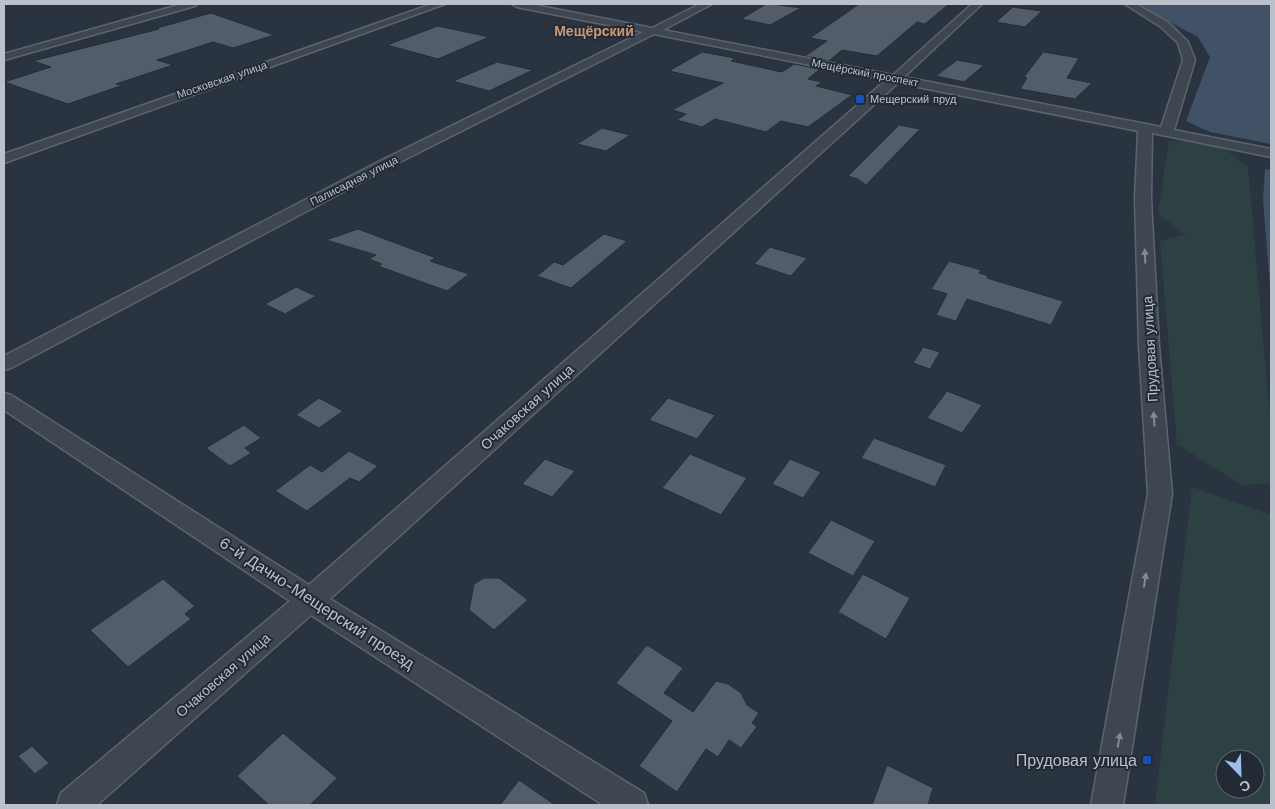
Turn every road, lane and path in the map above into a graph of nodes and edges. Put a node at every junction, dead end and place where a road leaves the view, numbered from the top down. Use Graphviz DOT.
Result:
graph roads {
  1 [pos="192,4"];
  2 [pos="440,4"];
  3 [pos="517,4"];
  4 [pos="707,4"];
  5 [pos="977,4"];
  6 [pos="1130,4"];
  7 [pos="654,31"];
  8 [pos="4,57"];
  9 [pos="895,79"];
  10 [pos="1156,131"];
  11 [pos="1271,153"];
  12 [pos="4,159"];
  13 [pos="4,364"];
  14 [pos="4,400"];
  15 [pos="310,600"];
  16 [pos="73,805"];
  17 [pos="632,805"];
  18 [pos="1107,805"];
  1 -- 8 [label="street"];
  2 -- 12 [label="street, Московская улица"];
  3 -- 7 [label="street, Мещёрский проспект"];
  4 -- 7 [label="street, Палисадная улица"];
  5 -- 9 [label="street, Очаковская улица"];
  6 -- 10 [label="street, Прудовая улица"];
  7 -- 9 [label="street, Мещёрский проспект"];
  7 -- 13 [label="street, Палисадная улица"];
  9 -- 10 [label="street, Мещёрский проспект"];
  9 -- 15 [label="street, Очаковская улица"];
  10 -- 11 [label="street, Мещёрский проспект"];
  18 -- 10 [label="street, Прудовая улица, one-way"];
  14 -- 15 [label="street, 6-й Дачно-Мещерский проезд"];
  15 -- 16 [label="street, Очаковская улица"];
  15 -- 17 [label="street, 6-й Дачно-Мещерский проезд"];
}
